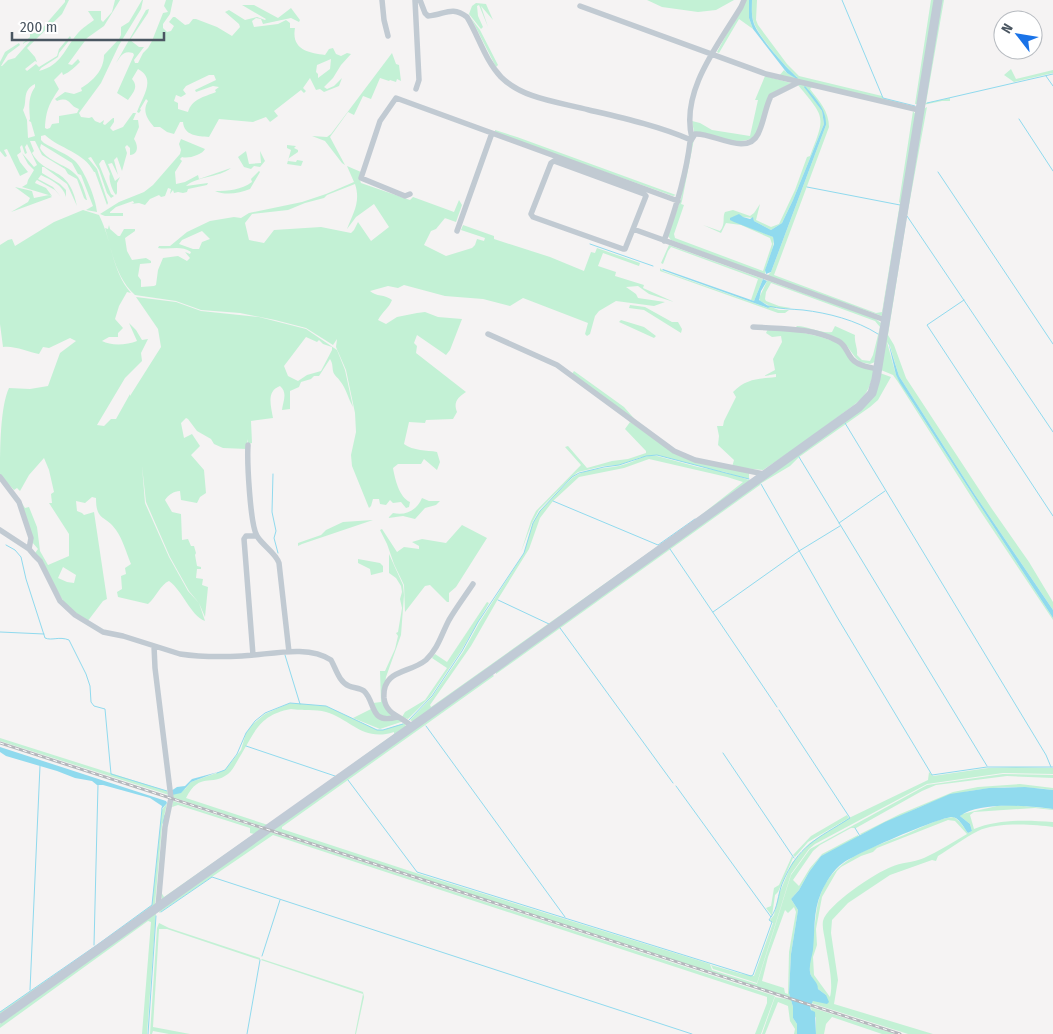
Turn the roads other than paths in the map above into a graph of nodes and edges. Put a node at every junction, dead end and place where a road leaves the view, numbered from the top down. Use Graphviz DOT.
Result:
graph roads {
  1 [pos="382,0"];
  2 [pos="415,0"];
  3 [pos="420,0"];
  4 [pos="744,0"];
  5 [pos="938,0"];
  6 [pos="580,6"];
  7 [pos="388,36"];
  8 [pos="713,54"];
  9 [pos="799,82"];
  10 [pos="416,89"];
  11 [pos="919,110"];
  12 [pos="492,133"];
  13 [pos="692,139"];
  14 [pos="410,194"];
  15 [pos="678,201"];
  16 [pos="633,230"];
  17 [pos="457,231"];
  18 [pos="664,241"];
  19 [pos="885,320"];
  20 [pos="753,327"];
  21 [pos="488,334"];
  22 [pos="877,369"];
  23 [pos="248,445"];
  24 [pos="764,474"];
  25 [pos="0,477"];
  26 [pos="0,530"];
  27 [pos="257,536"];
  28 [pos="29,549"];
  29 [pos="473,584"];
  30 [pos="154,646"];
  31 [pos="289,652"];
  32 [pos="253,655"];
  33 [pos="397,717"];
  34 [pos="412,727"];
  35 [pos="158,907"];
  36 [pos="0,1019"];
  1 -- 7 [label="street"];
  2 -- 10 [label="street"];
  3 -- 13 [label="street"];
  4 -- 8 [label="street"];
  5 -- 11 [label="main road"];
  6 -- 8 [label="street"];
  8 -- 9 [label="street"];
  8 -- 13 [label="street"];
  9 -- 11 [label="street"];
  9 -- 13 [label="street"];
  11 -- 19 [label="main road"];
  12 -- 14 [label="street"];
  12 -- 15 [label="street"];
  12 -- 17 [label="street"];
  13 -- 15 [label="street"];
  15 -- 18 [label="street"];
  16 -- 16 [label="street"];
  16 -- 18 [label="street"];
  18 -- 19 [label="street"];
  19 -- 22 [label="main road"];
  20 -- 22 [label="street"];
  21 -- 24 [label="street"];
  22 -- 24 [label="main road"];
  23 -- 27 [label="street"];
  24 -- 34 [label="main road"];
  25 -- 28 [label="street"];
  26 -- 28 [label="street"];
  27 -- 31 [label="street"];
  27 -- 32 [label="street"];
  28 -- 30 [label="street"];
  29 -- 33 [label="street"];
  30 -- 32 [label="street"];
  30 -- 35 [label="street"];
  31 -- 32 [label="street"];
  31 -- 33 [label="street"];
  33 -- 34 [label="street"];
  34 -- 35 [label="main road"];
  35 -- 36 [label="main road"];
}
